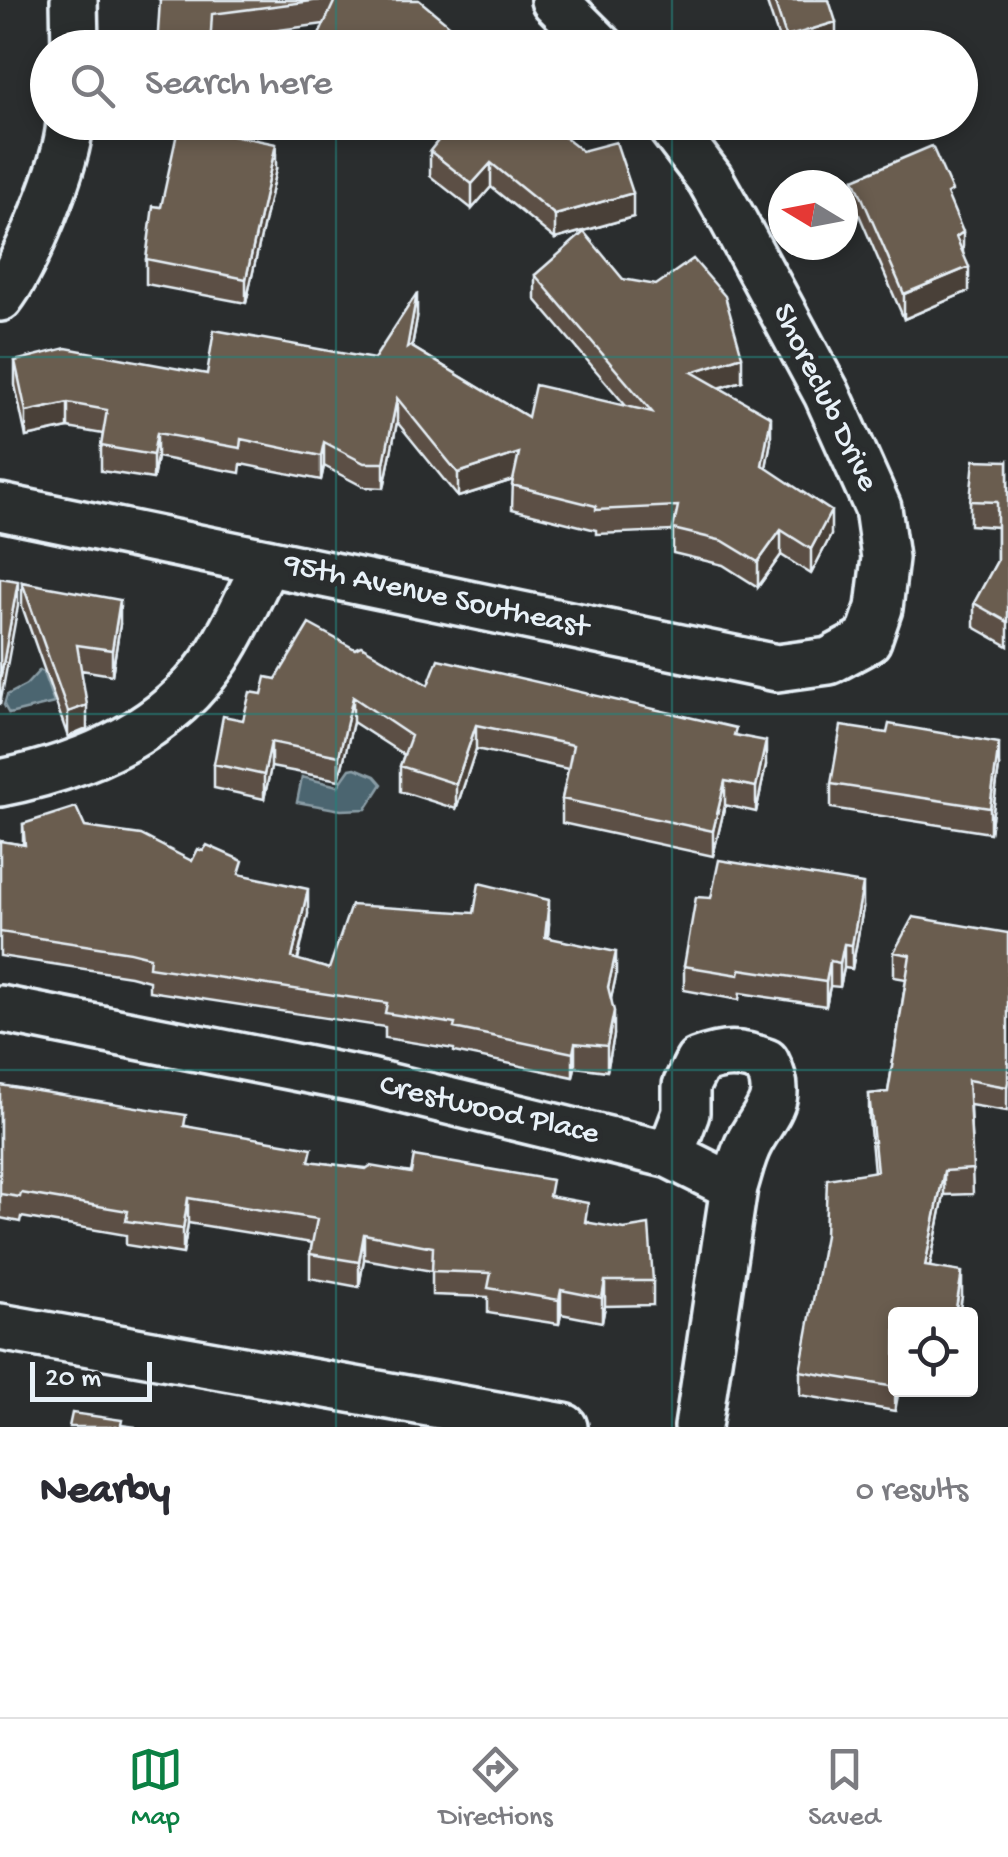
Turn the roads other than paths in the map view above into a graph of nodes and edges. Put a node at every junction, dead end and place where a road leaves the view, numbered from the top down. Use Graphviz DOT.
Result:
graph roads {
  1 [pos="74,0"];
  2 [pos="554,0"];
  3 [pos="75,30"];
  4 [pos="584,30"];
  5 [pos="65,140"];
  6 [pos="680,140"];
  7 [pos="0,298"];
  8 [pos="0,507"];
  9 [pos="268,562"];
  10 [pos="868,640"];
  11 [pos="0,783"];
  12 [pos="0,1009"];
  13 [pos="670,1155"];
  14 [pos="734,1187"];
  15 [pos="0,1327"];
  16 [pos="564,1427"];
  17 [pos="698,1427"];
  1 -- 3 [label="street"];
  2 -- 4 [label="street"];
  5 -- 7 [label="street"];
  6 -- 10 [label="street, Shoreclub Drive"];
  8 -- 9 [label="street, 95th Avenue Southeast"];
  9 -- 10 [label="street, 95th Avenue Southeast"];
  9 -- 11 [label="street"];
  12 -- 13 [label="street, Crestwood Place"];
  13 -- 14 [label="street, Crestwood Place"];
  13 -- 14 [label="street"];
  14 -- 17 [label="street"];
  15 -- 16 [label="street"];
}
